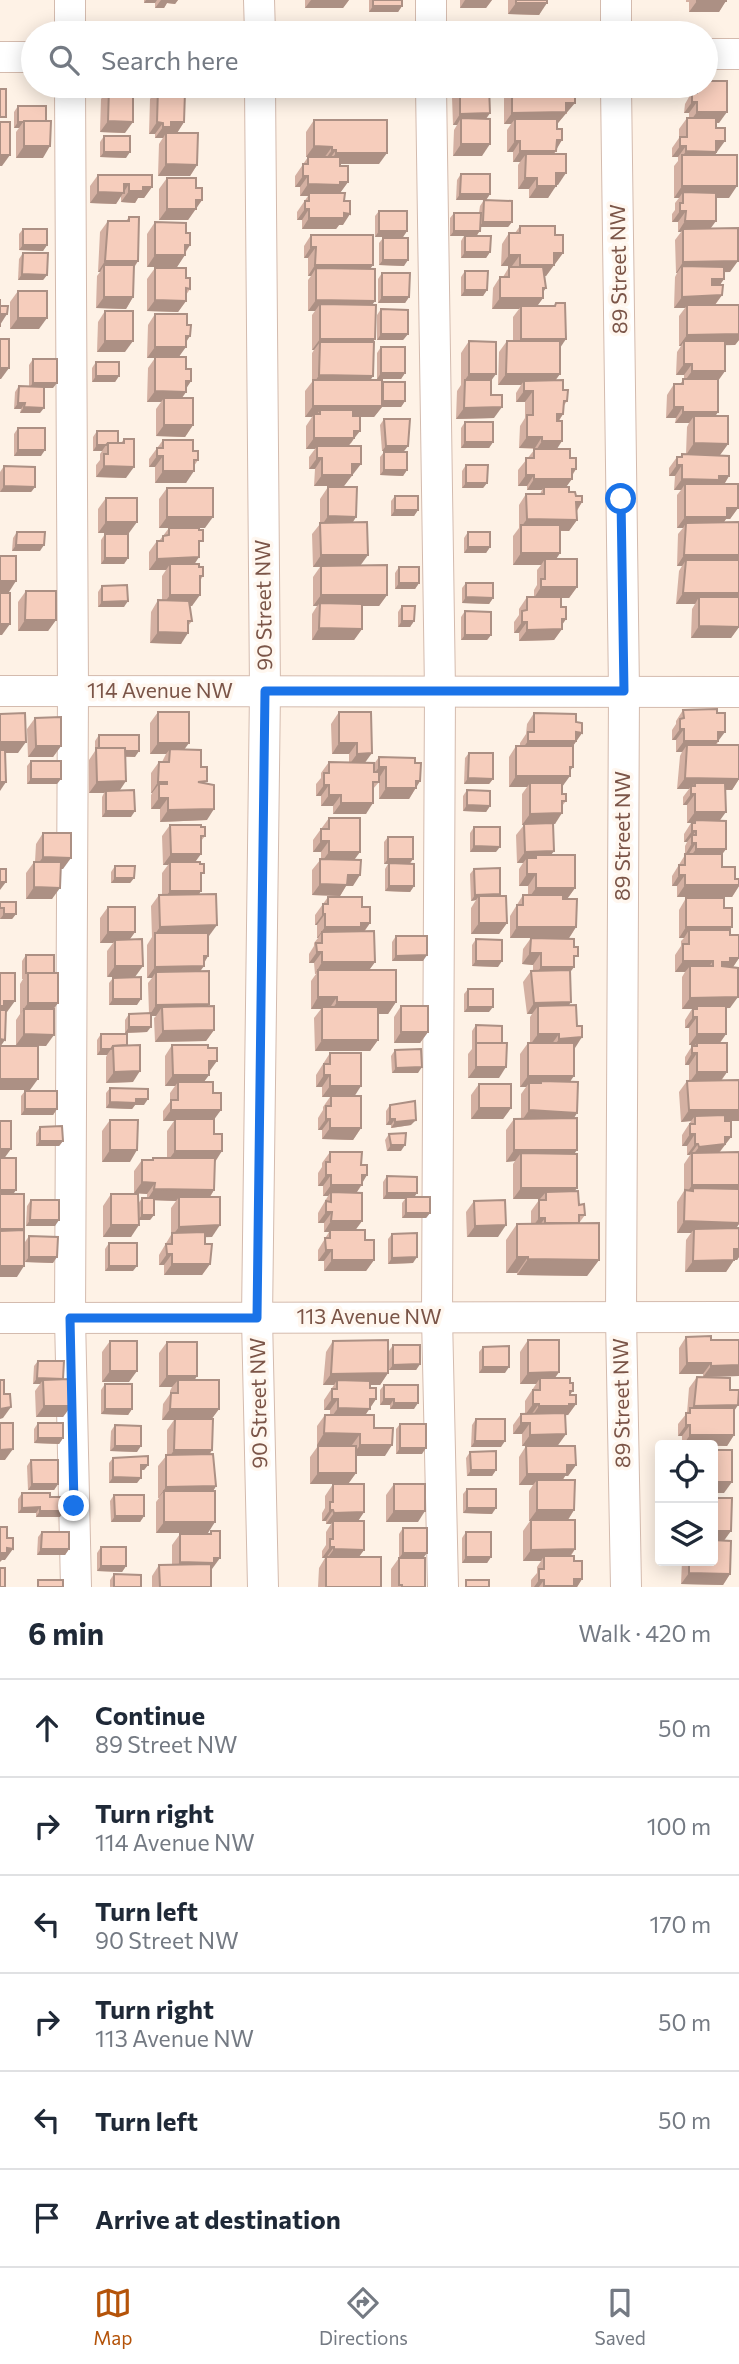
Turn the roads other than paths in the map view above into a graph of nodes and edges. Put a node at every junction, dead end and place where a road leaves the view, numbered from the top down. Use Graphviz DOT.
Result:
graph roads {
  1 [pos="70,0"];
  2 [pos="259,0"];
  3 [pos="431,0"];
  4 [pos="616,0"];
  5 [pos="70,21"];
  6 [pos="260,21"];
  7 [pos="431,21"];
  8 [pos="616,21"];
  9 [pos="718,54"];
  10 [pos="739,54"];
  11 [pos="0,57"];
  12 [pos="21,57"];
  13 [pos="70,98"];
  14 [pos="260,98"];
  15 [pos="431,98"];
  16 [pos="616,98"];
  17 [pos="0,691"];
  18 [pos="73,691"];
  19 [pos="265,691"];
  20 [pos="440,691"];
  21 [pos="624,691"];
  22 [pos="739,692"];
  23 [pos="437,1317"];
  24 [pos="621,1317"];
  25 [pos="739,1317"];
  26 [pos="0,1318"];
  27 [pos="70,1318"];
  28 [pos="257,1318"];
  29 [pos="76,1587"];
  30 [pos="263,1587"];
  31 [pos="443,1587"];
  32 [pos="626,1587"];
  1 -- 5 [label="street"];
  2 -- 6 [label="street"];
  3 -- 7 [label="street"];
  4 -- 8 [label="street"];
  9 -- 10 [label="street"];
  11 -- 12 [label="street"];
  13 -- 18 [label="street"];
  14 -- 19 [label="street, 90 Street NW"];
  15 -- 20 [label="street"];
  16 -- 21 [label="street, 89 Street NW"];
  17 -- 18 [label="street, 114 Avenue NW"];
  18 -- 19 [label="street, 114 Avenue NW"];
  18 -- 27 [label="street"];
  19 -- 20 [label="street, 114 Avenue NW"];
  19 -- 28 [label="street, 90 Street NW"];
  20 -- 21 [label="street, 114 Avenue NW"];
  20 -- 23 [label="street"];
  21 -- 22 [label="street, 114 Avenue NW"];
  21 -- 24 [label="street, 89 Street NW"];
  23 -- 24 [label="street, 113 Avenue NW"];
  23 -- 28 [label="street, 113 Avenue NW"];
  23 -- 31 [label="street"];
  24 -- 25 [label="street, 113 Avenue NW"];
  24 -- 32 [label="street, 89 Street NW"];
  26 -- 27 [label="street, 113 Avenue NW"];
  27 -- 28 [label="street, 113 Avenue NW"];
  27 -- 29 [label="street"];
  28 -- 30 [label="street, 90 Street NW"];
}
